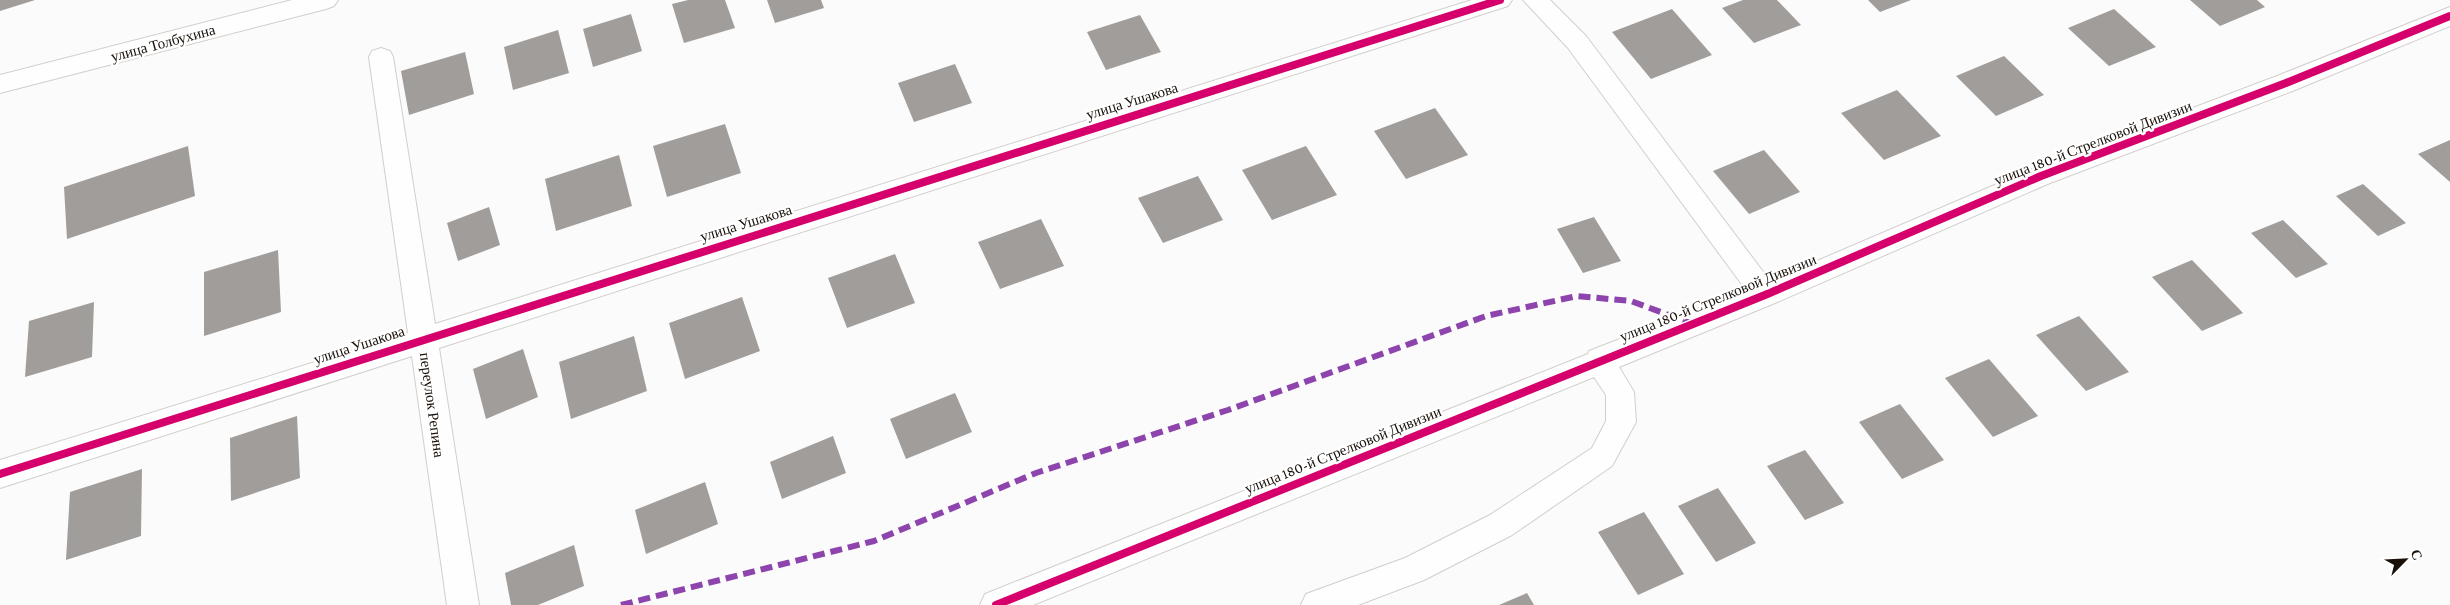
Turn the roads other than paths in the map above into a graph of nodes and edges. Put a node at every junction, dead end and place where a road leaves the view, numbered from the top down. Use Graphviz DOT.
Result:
graph roads {
  1 [pos="326,0"];
  2 [pos="1500,0"];
  3 [pos="1535,0"];
  4 [pos="2450,16"];
  5 [pos="381,57"];
  6 [pos="0,84"];
  7 [pos="1765,295"];
  8 [pos="423,339"];
  9 [pos="1599,360"];
  10 [pos="0,474"];
  11 [pos="463,605"];
  12 [pos="996,605"];
  13 [pos="1317,605"];
  1 -- 6 [label="street, улица Толбухина"];
  2 -- 8 [label="street, улица Ушакова"];
  3 -- 7 [label="street"];
  4 -- 7 [label="street, улица 180-й Стрелковой Дивизии"];
  5 -- 8 [label="street, переулок Репина"];
  7 -- 9 [label="street, улица 180-й Стрелковой Дивизии"];
  8 -- 10 [label="street, улица Ушакова"];
  8 -- 11 [label="street, переулок Репина"];
  9 -- 12 [label="street, улица 180-й Стрелковой Дивизии"];
  9 -- 13 [label="street"];
}
